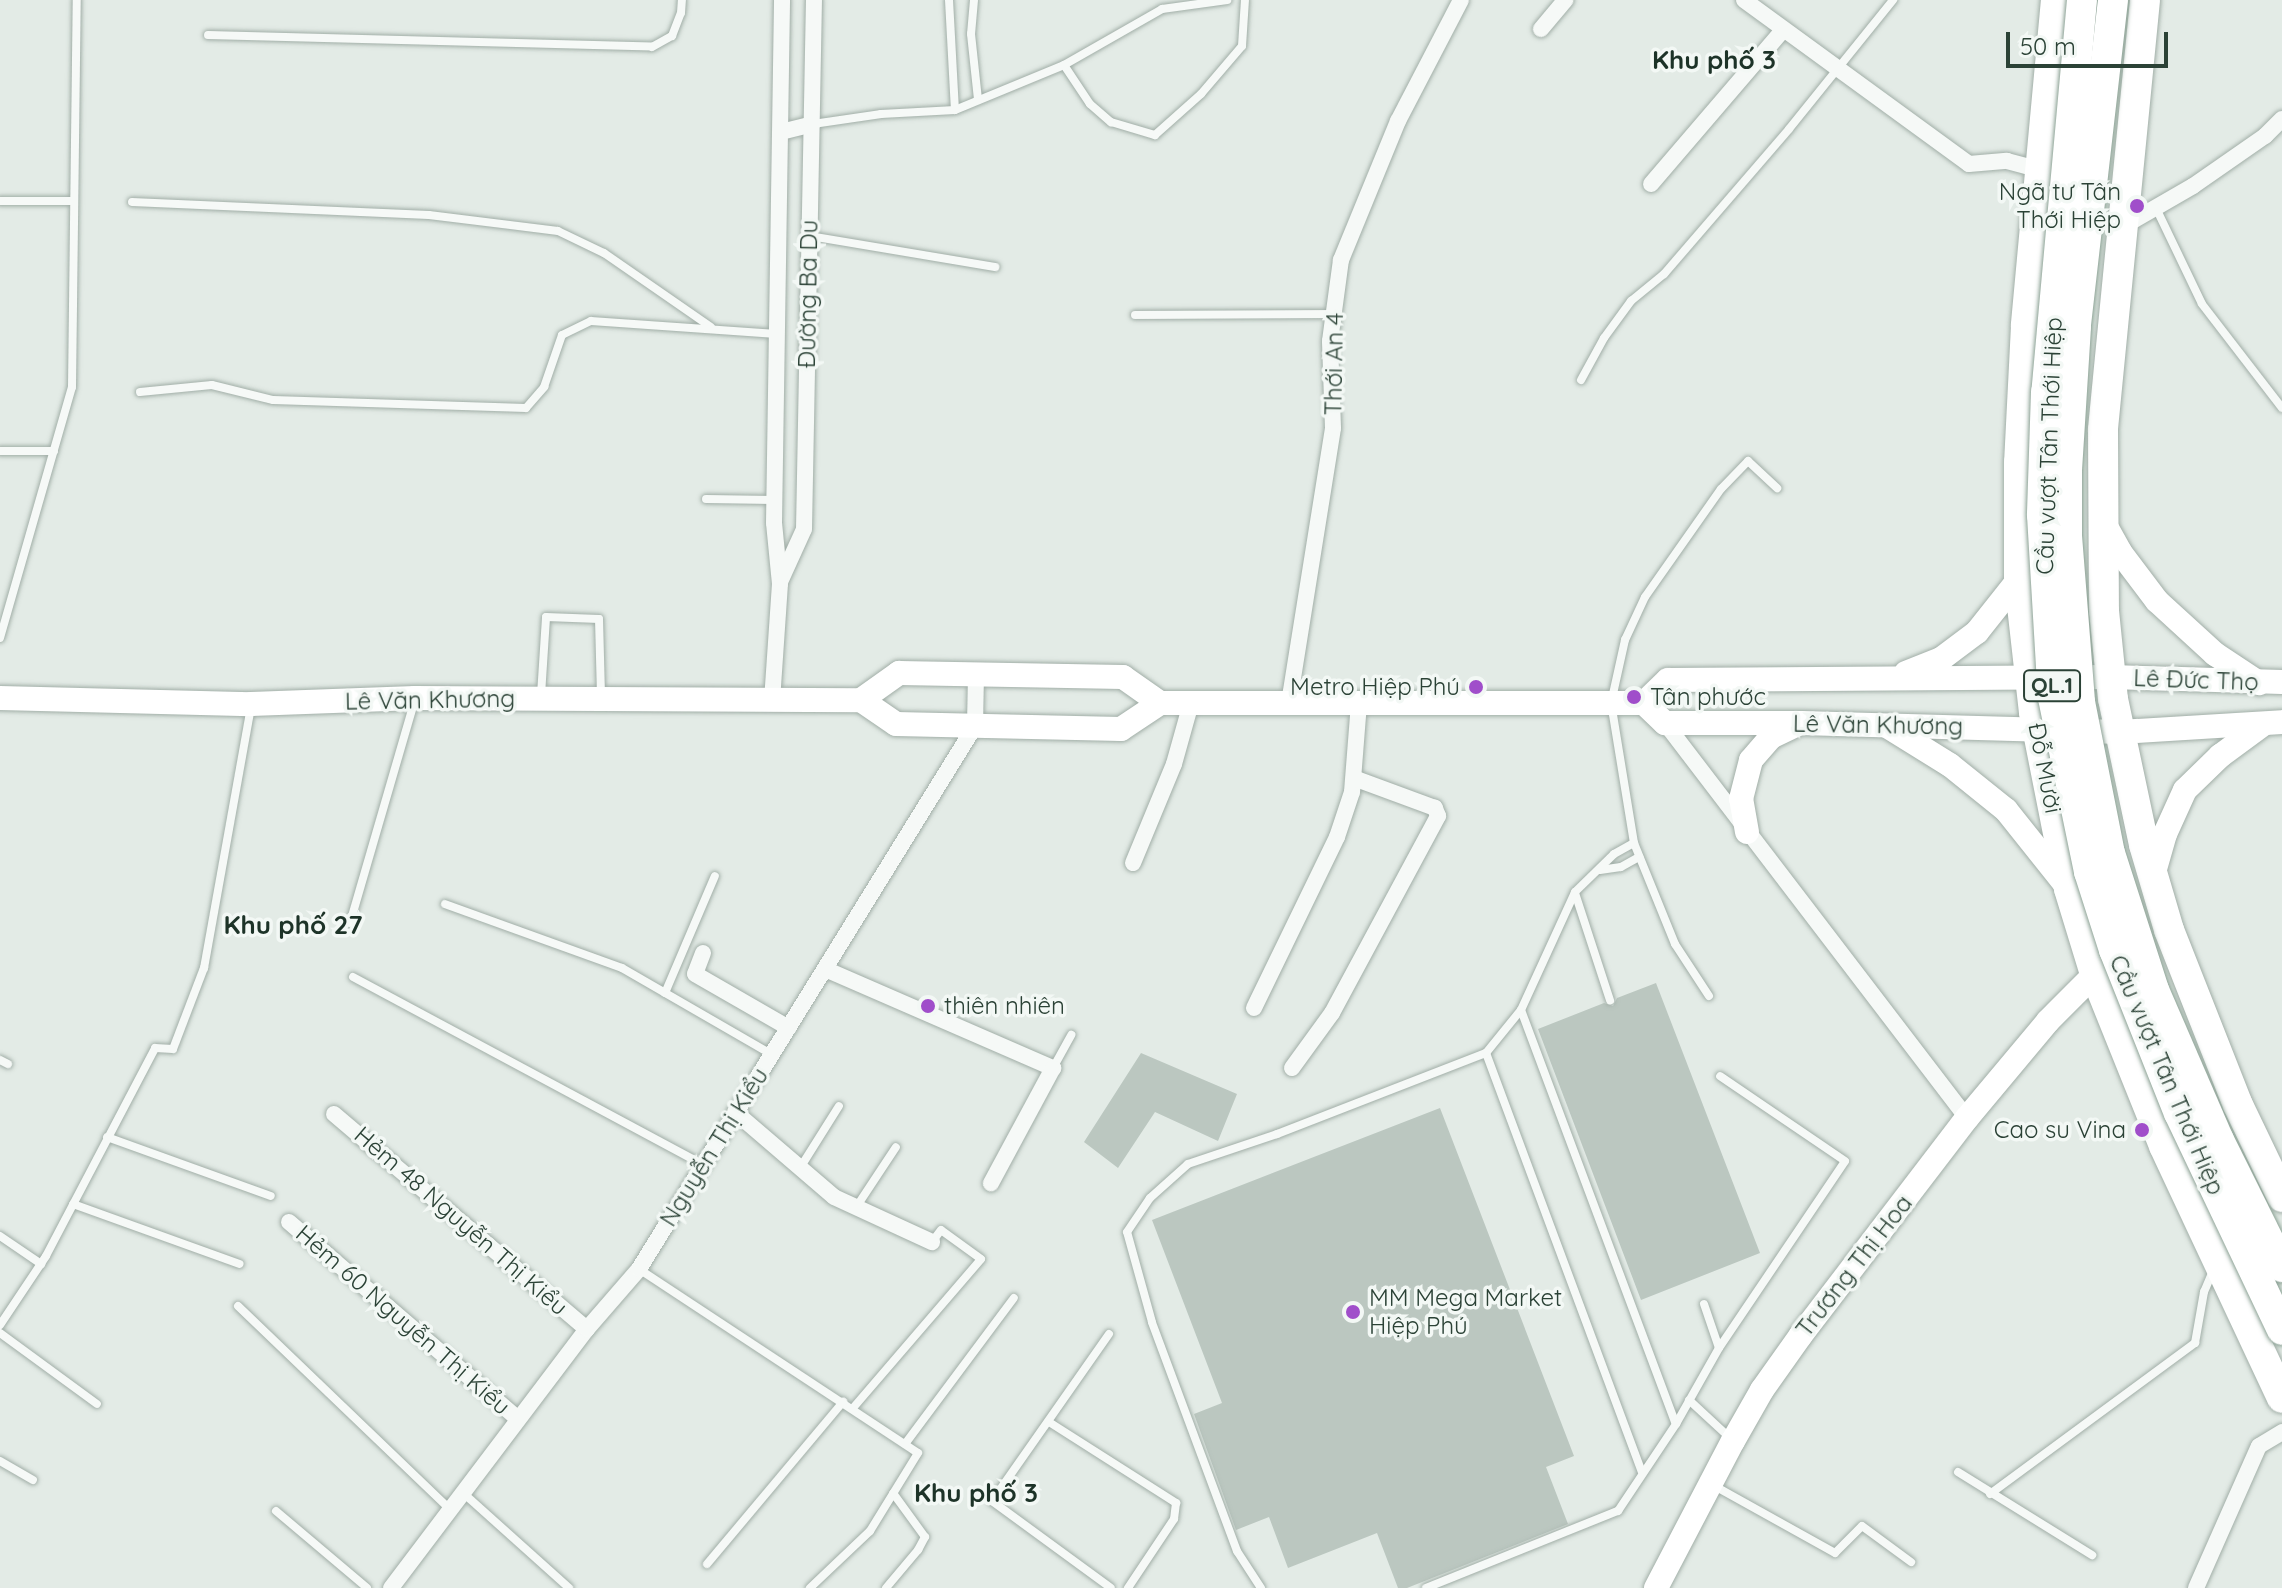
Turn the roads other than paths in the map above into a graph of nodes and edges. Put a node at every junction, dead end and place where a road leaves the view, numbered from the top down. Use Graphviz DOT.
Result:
graph roads {
  1 [pos="77,0"];
  2 [pos="682,0"];
  3 [pos="782,0"];
  4 [pos="814,0"];
  5 [pos="949,0"];
  6 [pos="974,0"];
  7 [pos="1227,0"];
  8 [pos="1245,0"];
  9 [pos="1461,0"];
  10 [pos="1565,0"];
  11 [pos="1744,0"];
  12 [pos="1893,0"];
  13 [pos="2056,0"];
  14 [pos="2082,0"];
  15 [pos="2113,0"];
  16 [pos="2145,0"];
  17 [pos="1541,29"];
  18 [pos="1783,30"];
  19 [pos="208,35"];
  20 [pos="1064,65"];
  21 [pos="1836,69"];
  22 [pos="978,100"];
  23 [pos="955,110"];
  24 [pos="812,124"];
  25 [pos="2280,124"];
  26 [pos="781,132"];
  27 [pos="2040,170"];
  28 [pos="1651,184"];
  29 [pos="0,201"];
  30 [pos="74,201"];
  31 [pos="132,202"];
  32 [pos="2156,208"];
  33 [pos="2121,228"];
  34 [pos="810,236"];
  35 [pos="995,267"];
  36 [pos="1334,314"];
  37 [pos="1135,315"];
  38 [pos="711,328"];
  39 [pos="777,334"];
  40 [pos="1581,380"];
  41 [pos="140,392"];
  42 [pos="2282,408"];
  43 [pos="0,451"];
  44 [pos="54,451"];
  45 [pos="1777,488"];
  46 [pos="706,499"];
  47 [pos="775,500"];
  48 [pos="2100,515"];
  49 [pos="780,584"];
  50 [pos="2020,593"];
  51 [pos="5,603"];
  52 [pos="2103,603"];
  53 [pos="0,638"];
  54 [pos="976,674"];
  55 [pos="2030,677"];
  56 [pos="2111,677"];
  57 [pos="1895,678"];
  58 [pos="2271,683"];
  59 [pos="0,698"];
  60 [pos="415,698"];
  61 [pos="540,699"];
  62 [pos="602,700"];
  63 [pos="861,700"];
  64 [pos="772,701"];
  65 [pos="1160,703"];
  66 [pos="1191,703"];
  67 [pos="1289,703"];
  68 [pos="1359,703"];
  69 [pos="1611,703"];
  70 [pos="1644,703"];
  71 [pos="251,704"];
  72 [pos="1665,723"];
  73 [pos="1801,723"];
  74 [pos="2272,724"];
  75 [pos="1885,725"];
  76 [pos="975,726"];
  77 [pos="2037,730"];
  78 [pos="2120,732"];
  79 [pos="1354,778"];
  80 [pos="2131,788"];
  81 [pos="2050,801"];
  82 [pos="1747,832"];
  83 [pos="1634,843"];
  84 [pos="1639,857"];
  85 [pos="1133,863"];
  86 [pos="1599,870"];
  87 [pos="715,876"];
  88 [pos="2153,876"];
  89 [pos="2069,889"];
  90 [pos="1575,892"];
  91 [pos="445,904"];
  92 [pos="350,923"];
  93 [pos="703,953"];
  94 [pos="825,969"];
  95 [pos="2095,974"];
  96 [pos="353,977"];
  97 [pos="665,993"];
  98 [pos="1709,996"];
  99 [pos="1610,1000"];
  100 [pos="1254,1008"];
  101 [pos="1521,1010"];
  102 [pos="789,1028"];
  103 [pos="1071,1035"];
  104 [pos="1486,1053"];
  105 [pos="772,1055"];
  106 [pos="1053,1068"];
  107 [pos="1292,1068"];
  108 [pos="1720,1076"];
  109 [pos="839,1106"];
  110 [pos="735,1112"];
  111 [pos="334,1114"];
  112 [pos="1967,1118"];
  113 [pos="107,1137"];
  114 [pos="896,1147"];
  115 [pos="702,1164"];
  116 [pos="799,1169"];
  117 [pos="991,1183"];
  118 [pos="271,1196"];
  119 [pos="2282,1197"];
  120 [pos="73,1204"];
  121 [pos="855,1210"];
  122 [pos="289,1222"];
  123 [pos="0,1236"];
  124 [pos="932,1242"];
  125 [pos="2219,1259"];
  126 [pos="41,1264"];
  127 [pos="240,1264"];
  128 [pos="2282,1267"];
  129 [pos="639,1269"];
  130 [pos="1014,1298"];
  131 [pos="1704,1304"];
  132 [pos="238,1306"];
  133 [pos="0,1325"];
  134 [pos="587,1329"];
  135 [pos="2282,1330"];
  136 [pos="0,1333"];
  137 [pos="1109,1334"];
  138 [pos="1719,1348"];
  139 [pos="2282,1398"];
  140 [pos="1689,1400"];
  141 [pos="843,1402"];
  142 [pos="97,1404"];
  143 [pos="853,1408"];
  144 [pos="518,1419"];
  145 [pos="1049,1422"];
  146 [pos="1676,1424"];
  147 [pos="2282,1432"];
  148 [pos="1733,1441"];
  149 [pos="905,1444"];
  150 [pos="0,1461"];
  151 [pos="1642,1472"];
  152 [pos="1958,1472"];
  153 [pos="33,1480"];
  154 [pos="1711,1484"];
  155 [pos="461,1492"];
  156 [pos="893,1493"];
  157 [pos="1990,1494"];
  158 [pos="449,1508"];
  159 [pos="276,1511"];
  160 [pos="2092,1555"];
  161 [pos="1911,1562"];
  162 [pos="707,1564"];
  163 [pos="367,1588"];
  164 [pos="391,1588"];
  165 [pos="569,1588"];
  166 [pos="810,1588"];
  167 [pos="886,1588"];
  168 [pos="1111,1588"];
  169 [pos="1128,1588"];
  170 [pos="1261,1588"];
  171 [pos="1426,1588"];
  172 [pos="1656,1588"];
  173 [pos="2196,1588"];
  1 -- 30 [label="lane"];
  2 -- 19 [label="lane"];
  3 -- 26 [label="street, Đường Ba Du"];
  4 -- 24 [label="street, Đường Ba Du"];
  5 -- 23 [label="lane"];
  6 -- 22 [label="lane"];
  7 -- 20 [label="lane"];
  8 -- 20 [label="lane"];
  9 -- 36 [label="street, Thới An 4"];
  10 -- 17 [label="street"];
  11 -- 18 [label="street"];
  12 -- 21 [label="lane"];
  13 -- 27 [label="highway, Đỗ Mười / QL.1"];
  14 -- 135 [label="highway, Cầu vượt Tân Thới Hiệp / QL.1, bridge"];
  15 -- 128 [label="highway, Cầu vượt Tân Thới Hiệp / QL.1, bridge"];
  16 -- 33 [label="highway, QL.1"];
  18 -- 21 [label="street"];
  18 -- 28 [label="street"];
  20 -- 22 [label="lane"];
  21 -- 27 [label="street"];
  21 -- 40 [label="lane"];
  22 -- 23 [label="lane"];
  23 -- 24 [label="lane"];
  24 -- 26 [label="street"];
  24 -- 34 [label="street, Đường Ba Du"];
  25 -- 32 [label="street"];
  26 -- 39 [label="street, Đường Ba Du"];
  27 -- 50 [label="highway, Đỗ Mười / QL.1"];
  29 -- 30 [label="lane"];
  30 -- 44 [label="lane"];
  31 -- 38 [label="lane"];
  32 -- 33 [label="street"];
  32 -- 42 [label="lane"];
  33 -- 48 [label="highway, QL.1"];
  34 -- 35 [label="lane"];
  34 -- 49 [label="street, Đường Ba Du"];
  36 -- 37 [label="lane"];
  36 -- 67 [label="street, Thới An 4"];
  38 -- 39 [label="lane"];
  38 -- 41 [label="lane"];
  39 -- 47 [label="street, Đường Ba Du"];
  43 -- 44 [label="lane"];
  44 -- 51 [label="lane"];
  45 -- 69 [label="lane"];
  46 -- 47 [label="lane"];
  47 -- 49 [label="street, Đường Ba Du"];
  48 -- 52 [label="highway, QL.1"];
  48 -- 58 [label="main road"];
  49 -- 64 [label="street, Đường Ba Du"];
  50 -- 52 [label="highway"];
  50 -- 55 [label="highway, Đỗ Mười / QL.1"];
  50 -- 57 [label="main road"];
  51 -- 53 [label="lane"];
  52 -- 56 [label="highway, QL.1"];
  54 -- 63 [label="main road"];
  54 -- 65 [label="main road"];
  54 -- 76 [label="street"];
  55 -- 56 [label="main road, Lê Văn Khương"];
  55 -- 57 [label="main road, Lê Văn Khương"];
  55 -- 77 [label="highway, Đỗ Mười / QL.1"];
  56 -- 58 [label="main road, Lê Đức Thọ"];
  56 -- 78 [label="highway, QL.1"];
  57 -- 70 [label="main road, Lê Văn Khương"];
  59 -- 71 [label="main road, Lê Văn Khương"];
  60 -- 61 [label="main road, Lê Văn Khương"];
  60 -- 71 [label="main road, Lê Văn Khương"];
  60 -- 92 [label="lane"];
  61 -- 62 [label="main road, Lê Văn Khương"];
  61 -- 62 [label="lane"];
  62 -- 64 [label="main road, Lê Văn Khương"];
  63 -- 64 [label="main road, Lê Văn Khương"];
  63 -- 76 [label="main road"];
  65 -- 66 [label="main road"];
  65 -- 76 [label="main road"];
  66 -- 67 [label="main road"];
  66 -- 85 [label="street"];
  67 -- 68 [label="main road"];
  68 -- 69 [label="main road"];
  68 -- 79 [label="street"];
  69 -- 70 [label="main road"];
  69 -- 83 [label="lane"];
  70 -- 72 [label="main road"];
  71 -- 113 [label="lane"];
  72 -- 73 [label="main road, Lê Văn Khương"];
  72 -- 82 [label="street"];
  73 -- 75 [label="main road, Lê Văn Khương"];
  73 -- 82 [label="main road"];
  74 -- 78 [label="main road, Lê Đức Thọ"];
  74 -- 88 [label="main road"];
  75 -- 77 [label="main road, Lê Văn Khương"];
  75 -- 89 [label="main road"];
  76 -- 94 [label="street, Nguyễn Thị Kiểu"];
  77 -- 78 [label="main road, Lê Văn Khương"];
  77 -- 81 [label="highway, Đỗ Mười / QL.1"];
  78 -- 80 [label="highway, QL.1"];
  79 -- 100 [label="street"];
  79 -- 107 [label="street"];
  80 -- 81 [label="highway"];
  80 -- 88 [label="highway, QL.1"];
  81 -- 89 [label="highway, Đỗ Mười / QL.1"];
  82 -- 112 [label="street"];
  83 -- 84 [label="lane"];
  83 -- 86 [label="lane"];
  84 -- 86 [label="lane"];
  84 -- 98 [label="lane"];
  86 -- 90 [label="lane"];
  87 -- 97 [label="lane"];
  88 -- 119 [label="highway, QL.1"];
  89 -- 95 [label="highway, Đỗ Mười / QL.1"];
  90 -- 99 [label="lane"];
  90 -- 101 [label="lane"];
  91 -- 97 [label="lane"];
  93 -- 102 [label="street"];
  94 -- 102 [label="street, Nguyễn Thị Kiểu"];
  94 -- 106 [label="street"];
  95 -- 112 [label="main road, Trương Thị Hoa"];
  95 -- 125 [label="highway, Đỗ Mười / QL.1"];
  96 -- 115 [label="lane"];
  97 -- 105 [label="lane"];
  101 -- 104 [label="lane"];
  101 -- 146 [label="lane"];
  102 -- 105 [label="street, Nguyễn Thị Kiểu"];
  103 -- 106 [label="lane"];
  104 -- 151 [label="lane"];
  104 -- 170 [label="lane"];
  105 -- 110 [label="street, Nguyễn Thị Kiểu"];
  106 -- 117 [label="street"];
  108 -- 138 [label="lane"];
  109 -- 116 [label="lane"];
  110 -- 115 [label="street, Nguyễn Thị Kiểu"];
  110 -- 116 [label="street"];
  111 -- 134 [label="street, Hẻm 48 Nguyễn Thị Kiểu"];
  112 -- 148 [label="main road, Trương Thị Hoa"];
  113 -- 118 [label="lane"];
  113 -- 120 [label="lane"];
  114 -- 121 [label="lane"];
  115 -- 129 [label="street, Nguyễn Thị Kiểu"];
  116 -- 121 [label="street"];
  120 -- 126 [label="lane"];
  120 -- 127 [label="lane"];
  121 -- 124 [label="street"];
  122 -- 144 [label="street, Hẻm 60 Nguyễn Thị Kiểu"];
  123 -- 126 [label="lane"];
  124 -- 143 [label="lane"];
  125 -- 139 [label="highway, Đỗ Mười / QL.1"];
  125 -- 157 [label="lane"];
  126 -- 133 [label="lane"];
  129 -- 134 [label="street, Nguyễn Thị Kiểu"];
  129 -- 141 [label="lane"];
  130 -- 149 [label="lane"];
  131 -- 138 [label="lane"];
  132 -- 158 [label="lane"];
  134 -- 144 [label="street, Nguyễn Thị Kiểu"];
  136 -- 142 [label="lane"];
  137 -- 145 [label="lane"];
  138 -- 140 [label="lane"];
  140 -- 146 [label="lane"];
  140 -- 148 [label="lane"];
  141 -- 143 [label="lane"];
  141 -- 162 [label="lane"];
  143 -- 149 [label="lane"];
  144 -- 155 [label="street, Nguyễn Thị Kiểu"];
  145 -- 168 [label="lane"];
  145 -- 169 [label="lane"];
  146 -- 151 [label="lane"];
  147 -- 173 [label="street"];
  148 -- 154 [label="main road, Trương Thị Hoa"];
  149 -- 156 [label="lane"];
  150 -- 153 [label="lane"];
  151 -- 171 [label="lane"];
  152 -- 157 [label="lane"];
  154 -- 161 [label="lane"];
  154 -- 172 [label="main road, Trương Thị Hoa"];
  155 -- 158 [label="street, Nguyễn Thị Kiểu"];
  155 -- 165 [label="lane"];
  156 -- 166 [label="lane"];
  156 -- 167 [label="lane"];
  157 -- 160 [label="lane"];
  158 -- 164 [label="street, Nguyễn Thị Kiểu"];
  159 -- 163 [label="lane"];
}
